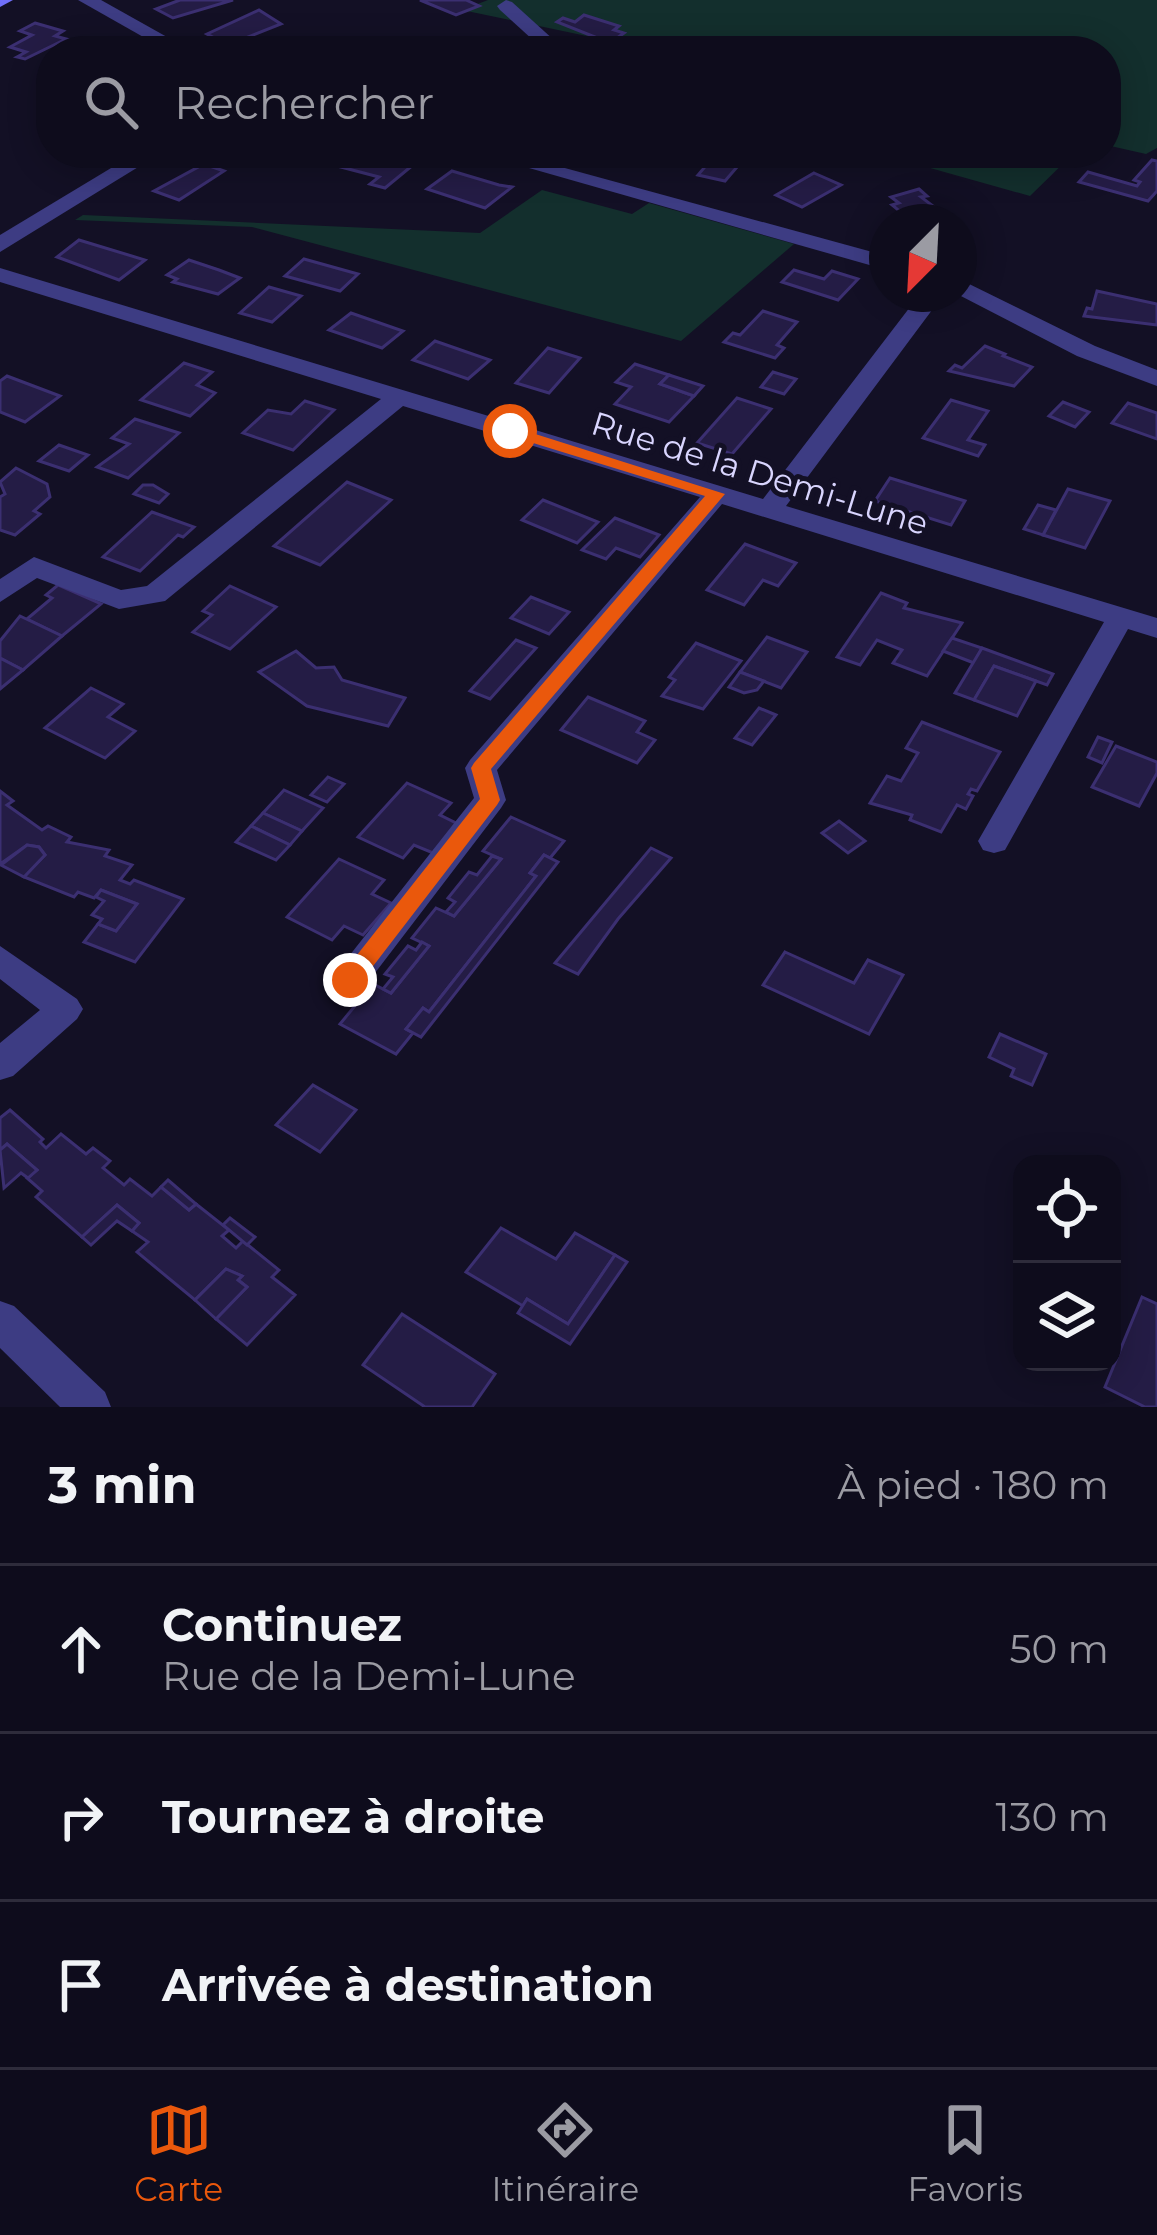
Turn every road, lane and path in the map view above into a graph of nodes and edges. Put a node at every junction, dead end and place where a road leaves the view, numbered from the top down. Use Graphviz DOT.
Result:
graph roads {
  1 [pos="87,0"];
  2 [pos="506,6"];
  3 [pos="154,36"];
  4 [pos="539,36"];
  5 [pos="126,168"];
  6 [pos="540,168"];
  7 [pos="0,245"];
  8 [pos="869,258"];
  9 [pos="0,275"];
  10 [pos="977,295"];
  11 [pos="918,312"];
  12 [pos="1157,379"];
  13 [pos="399,397"];
  14 [pos="717,494"];
  15 [pos="769,510"];
  16 [pos="0,593"];
  17 [pos="1121,617"];
  18 [pos="1157,628"];
  19 [pos="994,842"];
  20 [pos="0,959"];
  21 [pos="350,980"];
  22 [pos="0,1065"];
  23 [pos="0,1320"];
  24 [pos="90,1407"];
  1 -- 3 [label="street"];
  2 -- 4 [label="street"];
  5 -- 7 [label="street"];
  6 -- 8 [label="street"];
  9 -- 13 [label="street, Rue de la Demi-Lune"];
  10 -- 12 [label="street"];
  11 -- 15 [label="street"];
  13 -- 14 [label="street, Rue de la Demi-Lune"];
  13 -- 16 [label="street"];
  14 -- 15 [label="street, Rue de la Demi-Lune"];
  14 -- 21 [label="street"];
  15 -- 17 [label="street, Rue de la Demi-Lune"];
  17 -- 18 [label="street, Rue de la Demi-Lune"];
  17 -- 19 [label="street"];
  20 -- 22 [label="street"];
  23 -- 24 [label="street"];
}
